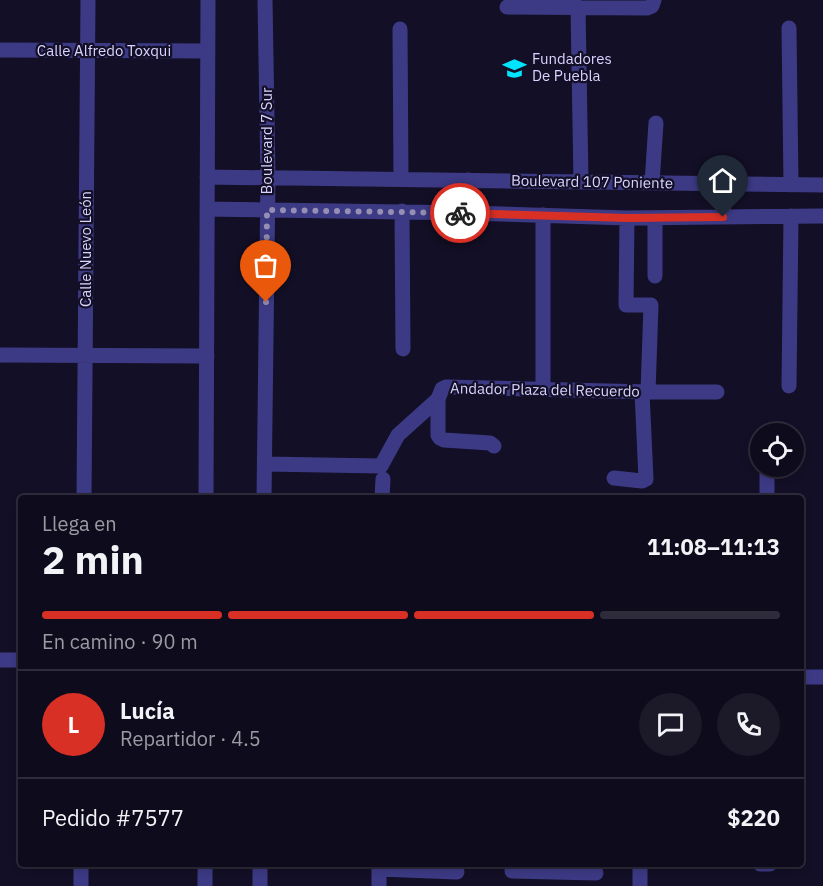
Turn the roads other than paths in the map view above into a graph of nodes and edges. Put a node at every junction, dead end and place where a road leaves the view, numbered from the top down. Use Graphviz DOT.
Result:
graph roads {
  1 [pos="88,0"];
  2 [pos="208,0"];
  3 [pos="265,0"];
  4 [pos="653,3"];
  5 [pos="507,7"];
  6 [pos="578,7"];
  7 [pos="789,28"];
  8 [pos="400,29"];
  9 [pos="0,50"];
  10 [pos="87,51"];
  11 [pos="208,51"];
  12 [pos="656,123"];
  13 [pos="207,177"];
  14 [pos="268,178"];
  15 [pos="401,179"];
  16 [pos="468,180"];
  17 [pos="581,182"];
  18 [pos="652,183"];
  19 [pos="724,184"];
  20 [pos="791,185"];
  21 [pos="823,185"];
  22 [pos="207,209"];
  23 [pos="267,210"];
  24 [pos="402,212"];
  25 [pos="468,213"];
  26 [pos="543,215"];
  27 [pos="791,216"];
  28 [pos="823,216"];
  29 [pos="723,217"];
  30 [pos="627,218"];
  31 [pos="655,218"];
  32 [pos="655,276"];
  33 [pos="403,350"];
  34 [pos="0,355"];
  35 [pos="85,355"];
  36 [pos="207,356"];
  37 [pos="789,386"];
  38 [pos="543,389"];
  39 [pos="645,392"];
  40 [pos="717,392"];
  41 [pos="440,394"];
  42 [pos="494,446"];
  43 [pos="265,464"];
  44 [pos="767,477"];
  45 [pos="614,478"];
  46 [pos="383,479"];
  47 [pos="84,495"];
  48 [pos="206,495"];
  49 [pos="264,495"];
  50 [pos="382,495"];
  51 [pos="767,495"];
  52 [pos="0,660"];
  53 [pos="18,660"];
  54 [pos="804,676"];
  55 [pos="823,677"];
  56 [pos="81,867"];
  57 [pos="205,867"];
  58 [pos="260,867"];
  59 [pos="379,867"];
  60 [pos="640,867"];
  61 [pos="457,872"];
  62 [pos="596,873"];
  63 [pos="511,874"];
  64 [pos="81,886"];
  65 [pos="205,886"];
  66 [pos="260,886"];
  67 [pos="379,886"];
  68 [pos="640,886"];
  1 -- 10 [label="street, Calle Nuevo León"];
  2 -- 11 [label="street"];
  3 -- 14 [label="street, Boulevard 7 Sur"];
  4 -- 6 [label="street"];
  5 -- 6 [label="street"];
  6 -- 17 [label="street"];
  7 -- 20 [label="street"];
  8 -- 15 [label="street"];
  9 -- 10 [label="street, Calle Alfredo Toxqui"];
  10 -- 11 [label="street, Calle Alfredo Toxqui"];
  10 -- 35 [label="street, Calle Nuevo León"];
  11 -- 13 [label="street"];
  12 -- 18 [label="street"];
  13 -- 14 [label="street, Boulevard 107 Poniente"];
  13 -- 22 [label="street"];
  14 -- 15 [label="street, Boulevard 107 Poniente"];
  14 -- 23 [label="street, Boulevard 7 Sur"];
  15 -- 16 [label="street, Boulevard 107 Poniente"];
  16 -- 17 [label="street, Boulevard 107 Poniente"];
  16 -- 25 [label="street"];
  17 -- 18 [label="street, Boulevard 107 Poniente"];
  18 -- 19 [label="street, Boulevard 107 Poniente"];
  19 -- 20 [label="street, Boulevard 107 Poniente"];
  19 -- 29 [label="street"];
  20 -- 21 [label="street, Boulevard 107 Poniente"];
  22 -- 23 [label="street"];
  22 -- 36 [label="street"];
  23 -- 24 [label="street"];
  23 -- 43 [label="street, Boulevard 7 Sur"];
  24 -- 25 [label="street"];
  24 -- 33 [label="street"];
  25 -- 26 [label="street"];
  26 -- 30 [label="street"];
  26 -- 38 [label="street"];
  27 -- 28 [label="street"];
  27 -- 29 [label="street"];
  27 -- 37 [label="street"];
  29 -- 31 [label="street"];
  30 -- 31 [label="street"];
  30 -- 39 [label="street, Andador Plaza del Recuerdo"];
  31 -- 32 [label="street"];
  34 -- 35 [label="street"];
  35 -- 36 [label="street"];
  35 -- 47 [label="street, Calle Nuevo León"];
  36 -- 48 [label="street"];
  38 -- 39 [label="street, Andador Plaza del Recuerdo"];
  38 -- 41 [label="street, Andador Plaza del Recuerdo"];
  39 -- 40 [label="street, Andador Plaza del Recuerdo"];
  39 -- 45 [label="street"];
  41 -- 42 [label="street"];
  41 -- 43 [label="street"];
  43 -- 49 [label="street, Boulevard 7 Sur"];
  44 -- 51 [label="street"];
  46 -- 50 [label="street"];
  52 -- 53 [label="street"];
  54 -- 55 [label="street"];
  56 -- 64 [label="street"];
  57 -- 65 [label="street"];
  58 -- 66 [label="street"];
  59 -- 61 [label="street"];
  59 -- 67 [label="street"];
  60 -- 68 [label="street"];
  62 -- 63 [label="street"];
}
